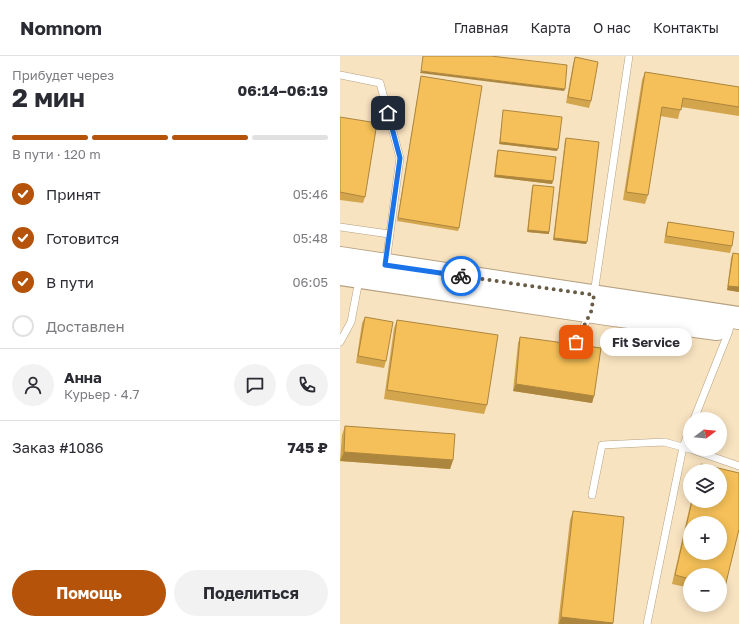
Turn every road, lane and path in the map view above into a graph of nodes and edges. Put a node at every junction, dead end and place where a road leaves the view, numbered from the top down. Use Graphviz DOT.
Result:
graph roads {
  1 [pos="629,56"];
  2 [pos="340,75"];
  3 [pos="340,227"];
  4 [pos="389,234"];
  5 [pos="340,258"];
  6 [pos="354,271"];
  7 [pos="384,273"];
  8 [pos="592,304"];
  9 [pos="734,324"];
  10 [pos="340,342"];
  11 [pos="576,342"];
  12 [pos="697,412"];
  13 [pos="683,447"];
  14 [pos="686,456"];
  15 [pos="711,456"];
  16 [pos="739,466"];
  17 [pos="592,495"];
  18 [pos="648,624"];
  1 -- 8 [label="lane"];
  2 -- 4 [label="lane"];
  3 -- 4 [label="lane"];
  4 -- 7 [label="lane"];
  5 -- 6 [label="main road"];
  6 -- 7 [label="main road"];
  6 -- 10 [label="lane"];
  7 -- 8 [label="main road"];
  8 -- 9 [label="main road"];
  8 -- 11 [label="lane"];
  9 -- 12 [label="lane"];
  13 -- 17 [label="lane"];
  14 -- 18 [label="lane"];
  15 -- 16 [label="lane"];
}
